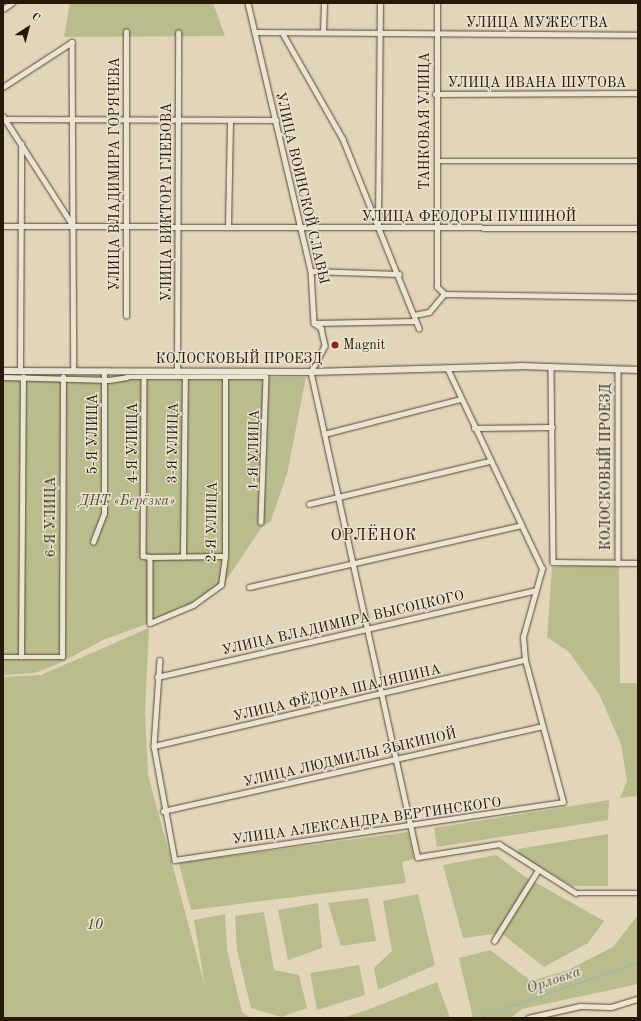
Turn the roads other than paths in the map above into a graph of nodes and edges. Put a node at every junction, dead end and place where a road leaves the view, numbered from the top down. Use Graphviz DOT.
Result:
graph roads {
  1 [pos="12,3"];
  2 [pos="248,3"];
  3 [pos="324,3"];
  4 [pos="380,3"];
  5 [pos="437,3"];
  6 [pos="3,8"];
  7 [pos="126,32"];
  8 [pos="255,32"];
  9 [pos="282,32"];
  10 [pos="323,32"];
  11 [pos="178,33"];
  12 [pos="379,33"];
  13 [pos="436,34"];
  14 [pos="638,35"];
  15 [pos="3,86"];
  16 [pos="638,93"];
  17 [pos="435,94"];
  18 [pos="4,117"];
  19 [pos="72,120"];
  20 [pos="126,120"];
  21 [pos="178,120"];
  22 [pos="230,120"];
  23 [pos="276,120"];
  24 [pos="21,144"];
  25 [pos="436,161"];
  26 [pos="638,161"];
  27 [pos="3,226"];
  28 [pos="20,226"];
  29 [pos="74,227"];
  30 [pos="125,227"];
  31 [pos="178,227"];
  32 [pos="228,227"];
  33 [pos="301,227"];
  34 [pos="436,227"];
  35 [pos="378,228"];
  36 [pos="638,228"];
  37 [pos="311,271"];
  38 [pos="398,274"];
  39 [pos="444,294"];
  40 [pos="638,297"];
  41 [pos="414,314"];
  42 [pos="126,316"];
  43 [pos="415,321"];
  44 [pos="314,323"];
  45 [pos="419,328"];
  46 [pos="447,368"];
  47 [pos="552,368"];
  48 [pos="74,370"];
  49 [pos="618,370"];
  50 [pos="638,370"];
  51 [pos="3,371"];
  52 [pos="104,371"];
  53 [pos="177,372"];
  54 [pos="311,372"];
  55 [pos="21,374"];
  56 [pos="3,377"];
  57 [pos="63,377"];
  58 [pos="103,378"];
  59 [pos="144,378"];
  60 [pos="185,378"];
  61 [pos="225,378"];
  62 [pos="460,399"];
  63 [pos="552,427"];
  64 [pos="474,428"];
  65 [pos="324,434"];
  66 [pos="489,461"];
  67 [pos="338,498"];
  68 [pos="309,504"];
  69 [pos="261,522"];
  70 [pos="521,525"];
  71 [pos="93,542"];
  72 [pos="224,556"];
  73 [pos="150,557"];
  74 [pos="183,557"];
  75 [pos="618,563"];
  76 [pos="638,563"];
  77 [pos="353,564"];
  78 [pos="249,587"];
  79 [pos="534,591"];
  80 [pos="150,623"];
  81 [pos="366,629"];
  82 [pos="3,657"];
  83 [pos="21,657"];
  84 [pos="160,660"];
  85 [pos="525,660"];
  86 [pos="157,677"];
  87 [pos="382,694"];
  88 [pos="542,726"];
  89 [pos="154,746"];
  90 [pos="397,759"];
  91 [pos="163,811"];
  92 [pos="412,826"];
  93 [pos="538,870"];
  94 [pos="638,893"];
  95 [pos="494,942"];
  96 [pos="638,999"];
  97 [pos="528,1018"];
  1 -- 6 [label="street"];
  2 -- 8 [label="street, УЛИЦА ВОИНСКОЙ СЛАВЫ"];
  3 -- 10 [label="street"];
  4 -- 12 [label="street"];
  5 -- 13 [label="street, ТАНКОВАЯ УЛИЦА"];
  7 -- 20 [label="street, УЛИЦА ВЛАДИМИРА ГОРЯЧЕВА"];
  8 -- 9 [label="street, УЛИЦА МУЖЕСТВА"];
  8 -- 23 [label="street, УЛИЦА ВОИНСКОЙ СЛАВЫ"];
  9 -- 10 [label="street, УЛИЦА МУЖЕСТВА"];
  9 -- 35 [label="street"];
  10 -- 12 [label="street, УЛИЦА МУЖЕСТВА"];
  11 -- 21 [label="street, УЛИЦА ВИКТОРА ГЛЕБОВА"];
  12 -- 13 [label="street, УЛИЦА МУЖЕСТВА"];
  12 -- 35 [label="street"];
  13 -- 14 [label="street, УЛИЦА МУЖЕСТВА"];
  13 -- 17 [label="street, ТАНКОВАЯ УЛИЦА"];
  15 -- 19 [label="street"];
  16 -- 17 [label="street, УЛИЦА ИВАНА ШУТОВА"];
  17 -- 25 [label="street, ТАНКОВАЯ УЛИЦА"];
  18 -- 19 [label="street"];
  18 -- 24 [label="street"];
  19 -- 20 [label="street"];
  19 -- 29 [label="street"];
  20 -- 21 [label="street"];
  20 -- 30 [label="street, УЛИЦА ВЛАДИМИРА ГОРЯЧЕВА"];
  21 -- 22 [label="street"];
  21 -- 31 [label="street, УЛИЦА ВИКТОРА ГЛЕБОВА"];
  22 -- 23 [label="street"];
  22 -- 32 [label="street"];
  23 -- 33 [label="street, УЛИЦА ВОИНСКОЙ СЛАВЫ"];
  24 -- 28 [label="street"];
  24 -- 29 [label="street"];
  25 -- 26 [label="street"];
  25 -- 34 [label="street, ТАНКОВАЯ УЛИЦА"];
  27 -- 28 [label="street, УЛИЦА ФЕОДОРЫ ПУШИНОЙ"];
  28 -- 29 [label="street, УЛИЦА ФЕОДОРЫ ПУШИНОЙ"];
  28 -- 55 [label="street"];
  29 -- 30 [label="street, УЛИЦА ФЕОДОРЫ ПУШИНОЙ"];
  29 -- 48 [label="street"];
  30 -- 31 [label="street, УЛИЦА ФЕОДОРЫ ПУШИНОЙ"];
  30 -- 42 [label="street, УЛИЦА ВЛАДИМИРА ГОРЯЧЕВА"];
  31 -- 32 [label="street, УЛИЦА ФЕОДОРЫ ПУШИНОЙ"];
  31 -- 53 [label="street, УЛИЦА ВИКТОРА ГЛЕБОВА"];
  32 -- 33 [label="street, УЛИЦА ФЕОДОРЫ ПУШИНОЙ"];
  33 -- 35 [label="street, УЛИЦА ФЕОДОРЫ ПУШИНОЙ"];
  33 -- 37 [label="street, УЛИЦА ВОИНСКОЙ СЛАВЫ"];
  34 -- 35 [label="street, УЛИЦА ФЕОДОРЫ ПУШИНОЙ"];
  34 -- 36 [label="street, УЛИЦА ФЕОДОРЫ ПУШИНОЙ"];
  34 -- 39 [label="street, ТАНКОВАЯ УЛИЦА"];
  35 -- 38 [label="street"];
  37 -- 38 [label="street"];
  37 -- 44 [label="street, УЛИЦА ВОИНСКОЙ СЛАВЫ"];
  38 -- 41 [label="street"];
  39 -- 40 [label="street"];
  39 -- 41 [label="street"];
  41 -- 43 [label="street"];
  43 -- 44 [label="street"];
  43 -- 45 [label="street"];
  44 -- 54 [label="street, УЛИЦА ВОИНСКОЙ СЛАВЫ"];
  46 -- 47 [label="street, КОЛОСКОВЫЙ ПРОЕЗД"];
  46 -- 54 [label="street, КОЛОСКОВЫЙ ПРОЕЗД"];
  46 -- 62 [label="street"];
  47 -- 49 [label="street, КОЛОСКОВЫЙ ПРОЕЗД"];
  47 -- 63 [label="street"];
  48 -- 52 [label="street, КОЛОСКОВЫЙ ПРОЕЗД"];
  48 -- 55 [label="street, КОЛОСКОВЫЙ ПРОЕЗД"];
  49 -- 50 [label="street, КОЛОСКОВЫЙ ПРОЕЗД"];
  49 -- 75 [label="street, КОЛОСКОВЫЙ ПРОЕЗД"];
  51 -- 55 [label="street, КОЛОСКОВЫЙ ПРОЕЗД"];
  52 -- 53 [label="street, КОЛОСКОВЫЙ ПРОЕЗД"];
  52 -- 58 [label="street, 5-Я УЛИЦА"];
  53 -- 54 [label="street, КОЛОСКОВЫЙ ПРОЕЗД"];
  54 -- 65 [label="street"];
  55 -- 56 [label="street"];
  55 -- 57 [label="street"];
  55 -- 83 [label="street"];
  57 -- 58 [label="street"];
  57 -- 83 [label="street, 6-Я УЛИЦА"];
  58 -- 59 [label="street"];
  58 -- 71 [label="street, 5-Я УЛИЦА"];
  59 -- 60 [label="street"];
  59 -- 73 [label="street, 4-Я УЛИЦА"];
  60 -- 61 [label="street"];
  60 -- 74 [label="street, 3-Я УЛИЦА"];
  61 -- 69 [label="street, 1-Я УЛИЦА"];
  61 -- 72 [label="street, 2-Я УЛИЦА"];
  62 -- 64 [label="street"];
  62 -- 65 [label="street"];
  63 -- 64 [label="street"];
  63 -- 75 [label="street"];
  64 -- 66 [label="street"];
  65 -- 67 [label="street"];
  66 -- 67 [label="street"];
  66 -- 70 [label="street"];
  67 -- 68 [label="street"];
  67 -- 77 [label="street"];
  70 -- 77 [label="street"];
  70 -- 79 [label="street"];
  72 -- 74 [label="street"];
  72 -- 80 [label="street, 2-Я УЛИЦА"];
  73 -- 74 [label="street"];
  73 -- 80 [label="street, 4-Я УЛИЦА"];
  75 -- 76 [label="street"];
  77 -- 78 [label="street"];
  77 -- 81 [label="street"];
  79 -- 81 [label="street, УЛИЦА ВЛАДИМИРА ВЫСОЦКОГО"];
  79 -- 85 [label="street"];
  81 -- 86 [label="street, УЛИЦА ВЛАДИМИРА ВЫСОЦКОГО"];
  81 -- 87 [label="street"];
  82 -- 83 [label="street"];
  84 -- 86 [label="street"];
  85 -- 87 [label="street, УЛИЦА ФЁДОРА ШАЛЯПИНА"];
  85 -- 88 [label="street"];
  86 -- 89 [label="street"];
  87 -- 89 [label="street, УЛИЦА ФЁДОРА ШАЛЯПИНА"];
  87 -- 90 [label="street"];
  88 -- 90 [label="street, УЛИЦА ЛЮДМИЛЫ ЗЫКИНОЙ"];
  88 -- 92 [label="street, УЛИЦА АЛЕКСАНДРА ВЕРТИНСКОГО"];
  89 -- 91 [label="street"];
  90 -- 91 [label="street, УЛИЦА ЛЮДМИЛЫ ЗЫКИНОЙ"];
  90 -- 92 [label="street"];
  91 -- 92 [label="street, УЛИЦА АЛЕКСАНДРА ВЕРТИНСКОГО"];
  92 -- 93 [label="street"];
  93 -- 94 [label="street"];
  93 -- 95 [label="street"];
  96 -- 97 [label="street"];
}
